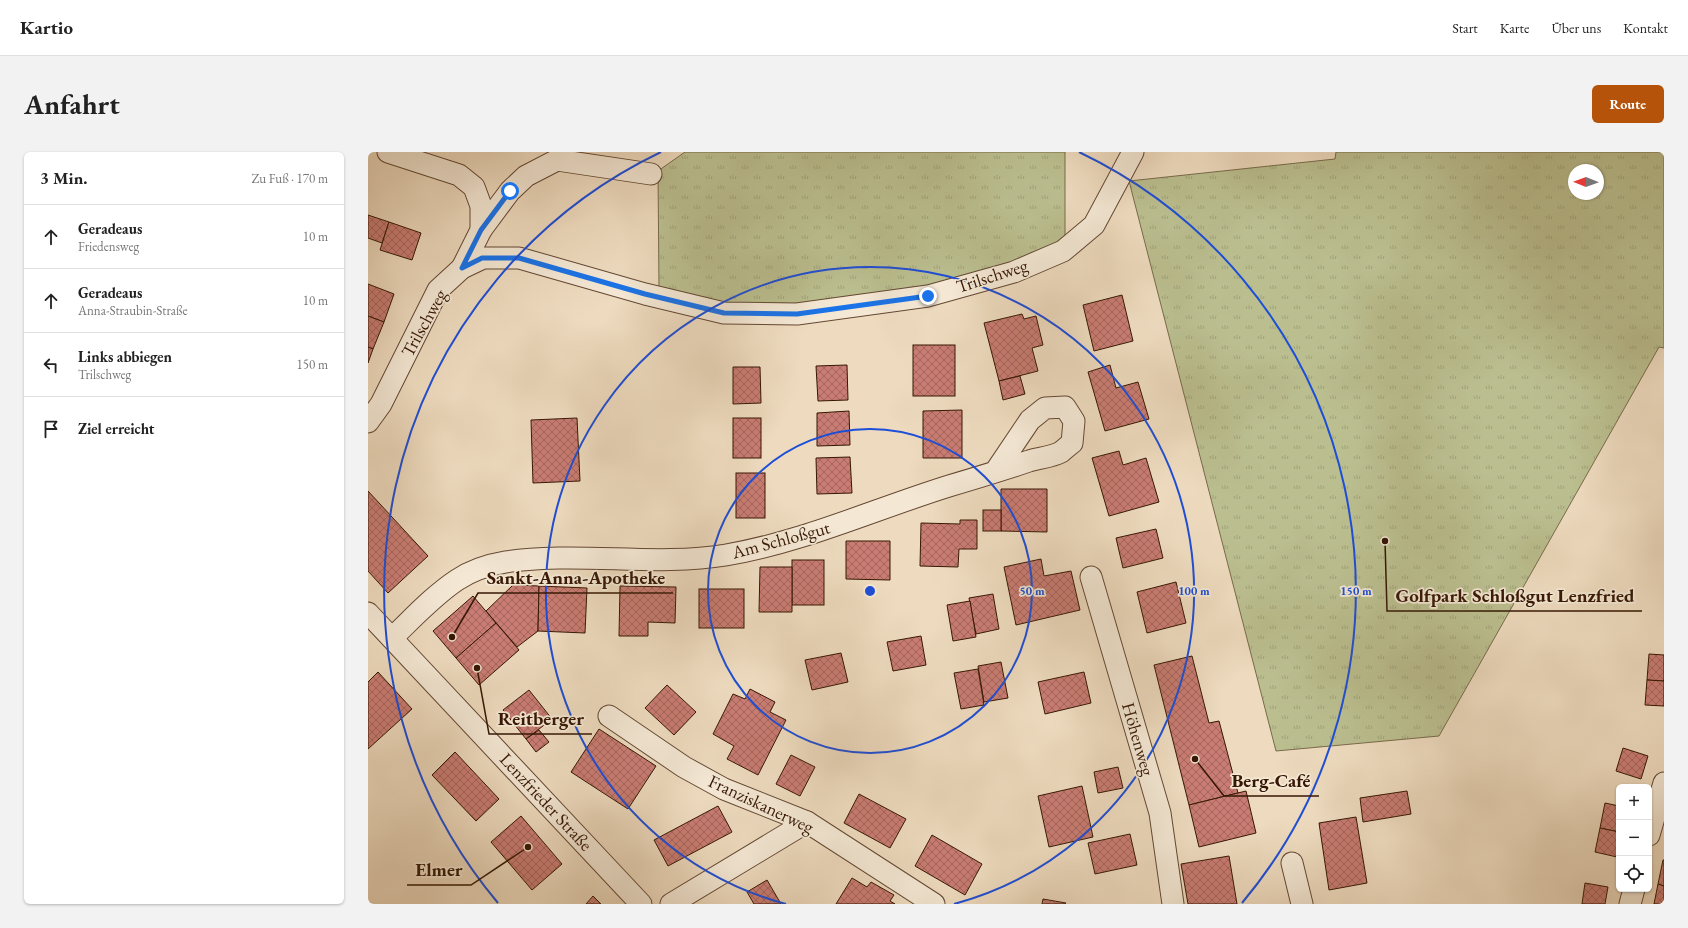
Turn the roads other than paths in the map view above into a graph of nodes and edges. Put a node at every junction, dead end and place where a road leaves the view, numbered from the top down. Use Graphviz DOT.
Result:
graph roads {
  1 [pos="388,152"];
  2 [pos="1133,152"];
  3 [pos="651,174"];
  4 [pos="481,230"];
  5 [pos="462,268"];
  6 [pos="368,422"];
  7 [pos="995,472"];
  8 [pos="1091,576"];
  9 [pos="368,613"];
  10 [pos="392,638"];
  11 [pos="609,716"];
  12 [pos="1664,784"];
  13 [pos="807,822"];
  14 [pos="1652,825"];
  15 [pos="1292,863"];
  16 [pos="1633,892"];
  17 [pos="641,904"];
  18 [pos="672,904"];
  19 [pos="934,904"];
  20 [pos="1173,904"];
  21 [pos="1302,904"];
  22 [pos="1630,904"];
  1 -- 4 [label="street"];
  2 -- 5 [label="street, Trilschweg"];
  3 -- 4 [label="street"];
  4 -- 5 [label="street"];
  5 -- 6 [label="street, Trilschweg"];
  7 -- 10 [label="street, Am Schloßgut"];
  8 -- 20 [label="street, Höhenweg"];
  9 -- 10 [label="street, Lenzfrieder Straße"];
  10 -- 17 [label="street, Lenzfrieder Straße"];
  11 -- 13 [label="street, Franziskanerweg"];
  12 -- 14 [label="street"];
  13 -- 18 [label="street"];
  13 -- 19 [label="street, Franziskanerweg"];
  15 -- 21 [label="street"];
  16 -- 22 [label="street"];
}
